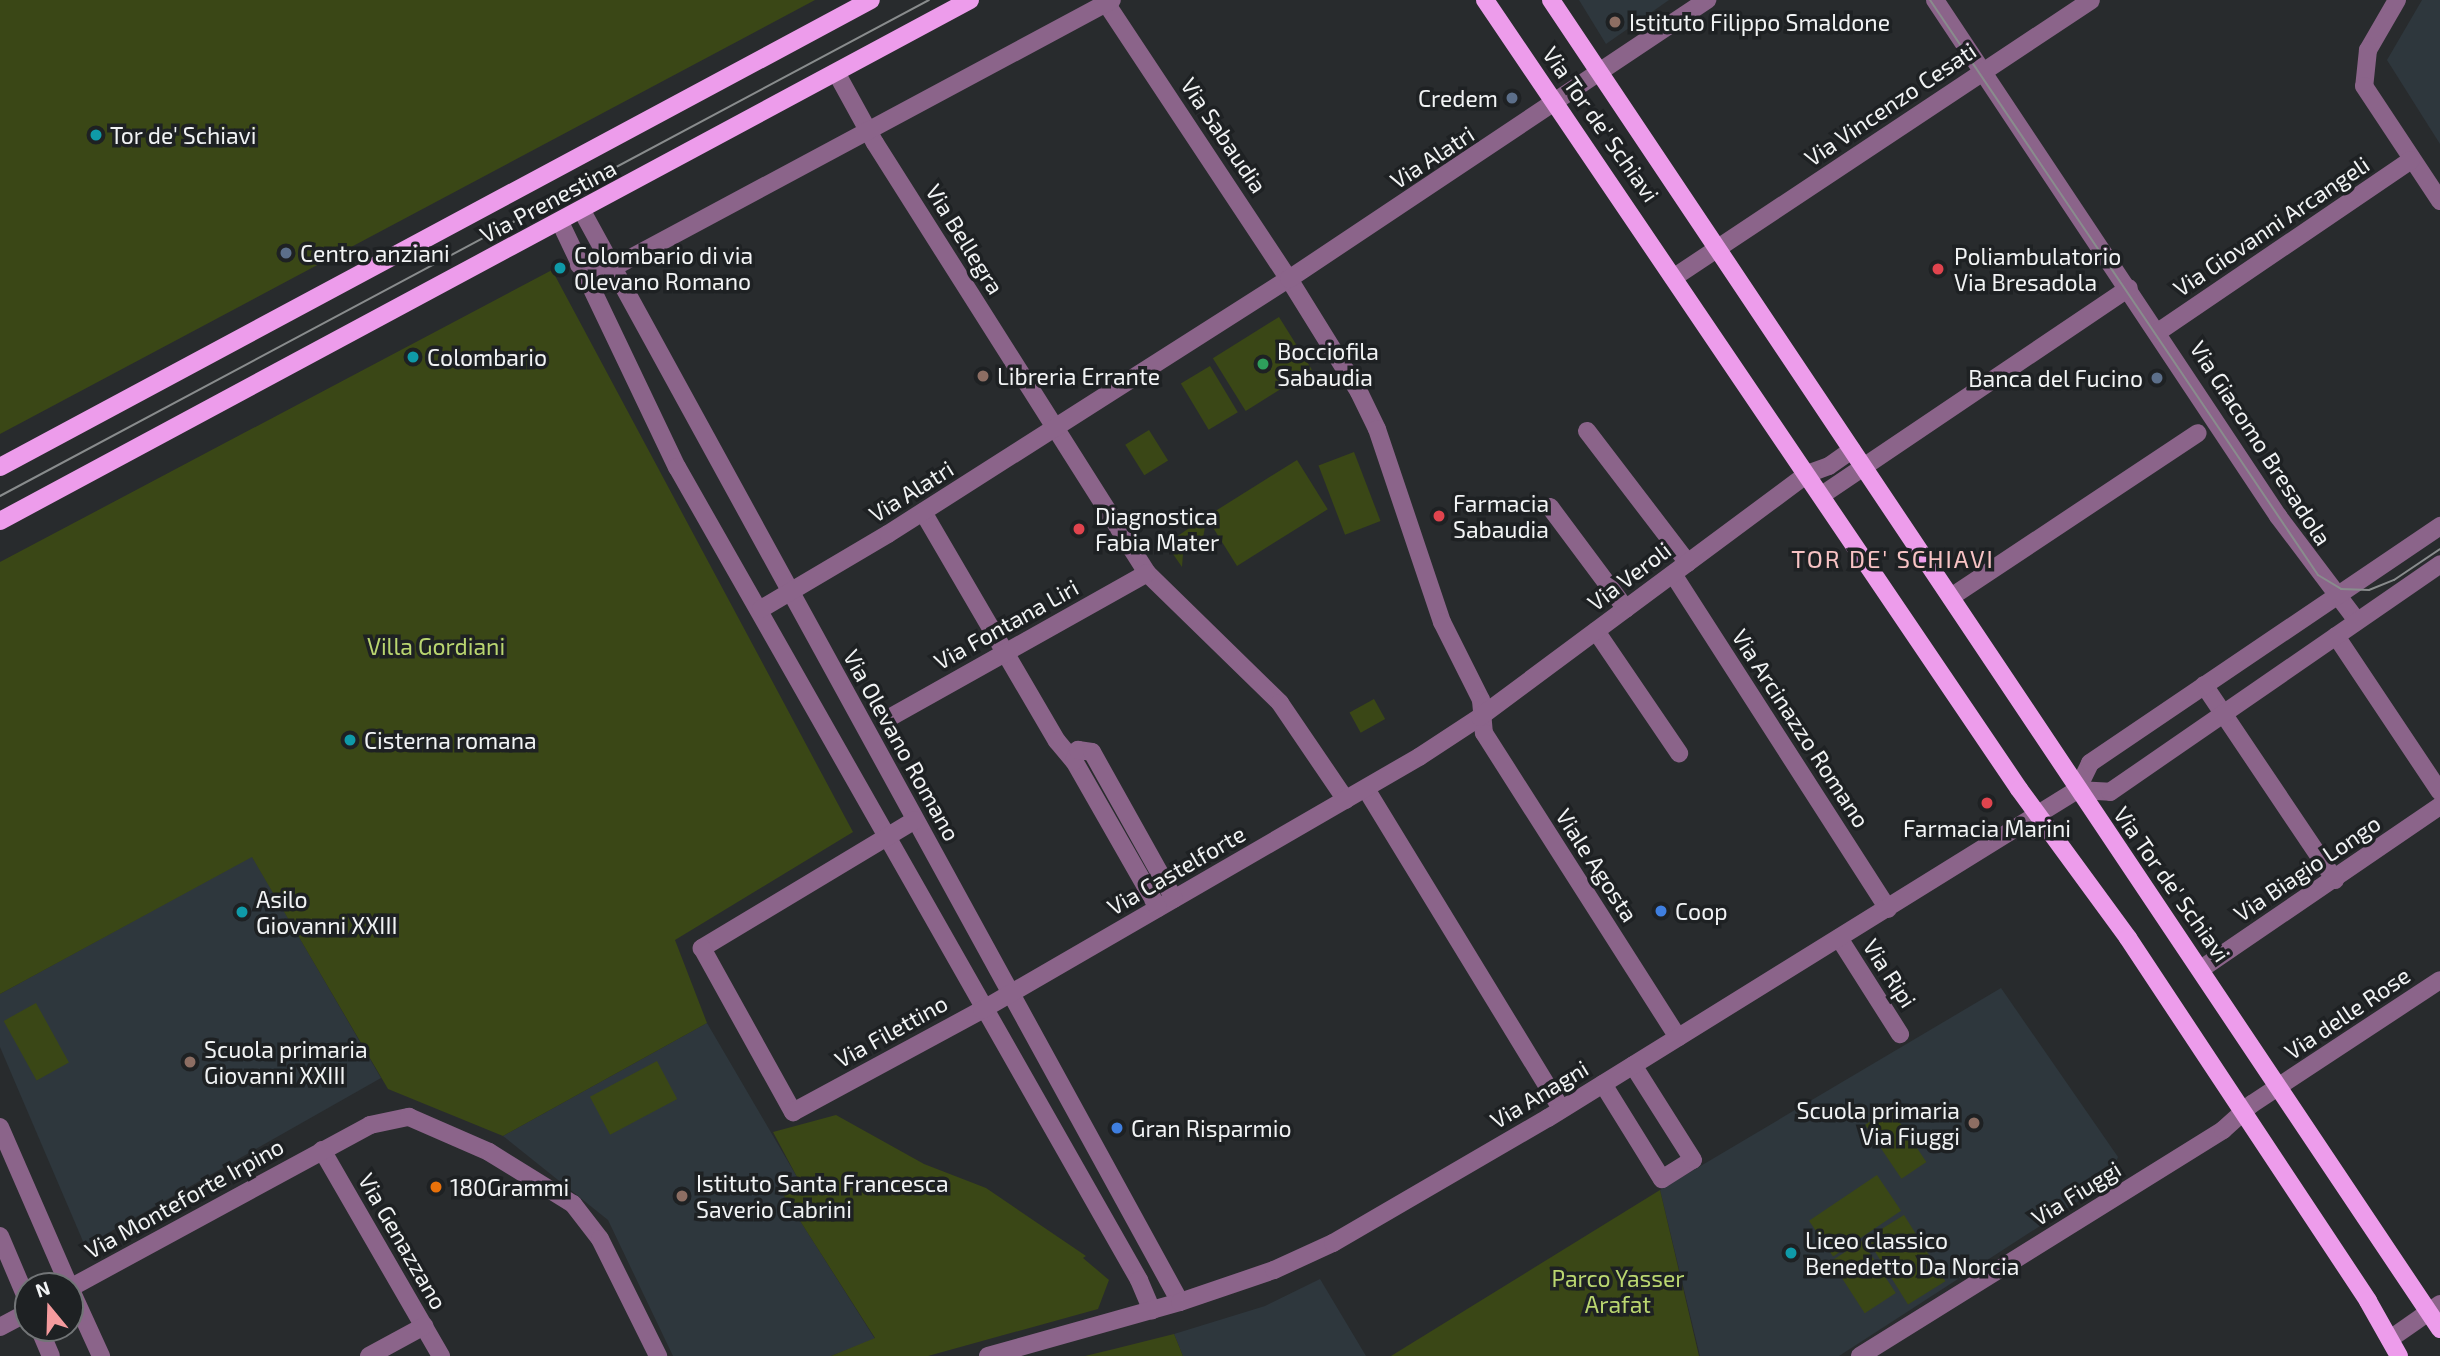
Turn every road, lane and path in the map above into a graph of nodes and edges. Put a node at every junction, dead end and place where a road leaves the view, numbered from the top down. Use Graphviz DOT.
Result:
graph roads {
  1 [pos="871,0"];
  2 [pos="970,0"];
  3 [pos="1485,0"];
  4 [pos="1551,0"];
  5 [pos="1707,0"];
  6 [pos="1935,0"];
  7 [pos="2091,0"];
  8 [pos="2397,0"];
  9 [pos="1107,1"];
  10 [pos="1983,72"];
  11 [pos="837,74"];
  12 [pos="1600,75"];
  13 [pos="1557,104"];
  14 [pos="867,131"];
  15 [pos="2411,160"];
  16 [pos="2440,201"];
  17 [pos="582,211"];
  18 [pos="560,222"];
  19 [pos="1716,249"];
  20 [pos="579,265"];
  21 [pos="612,268"];
  22 [pos="1675,276"];
  23 [pos="1289,279"];
  24 [pos="2129,288"];
  25 [pos="637,317"];
  26 [pos="2161,336"];
  27 [pos="611,337"];
  28 [pos="1055,429"];
  29 [pos="1587,431"];
  30 [pos="2198,433"];
  31 [pos="1852,450"];
  32 [pos="1863,466"];
  33 [pos="0,467"];
  34 [pos="1807,474"];
  35 [pos="1822,495"];
  36 [pos="1550,507"];
  37 [pos="923,512"];
  38 [pos="0,521"];
  39 [pos="2435,530"];
  40 [pos="2440,564"];
  41 [pos="1681,568"];
  42 [pos="1147,573"];
  43 [pos="791,593"];
  44 [pos="2339,593"];
  45 [pos="1951,597"];
  46 [pos="761,608"];
  47 [pos="1626,609"];
  48 [pos="2357,621"];
  49 [pos="1442,622"];
  50 [pos="1596,631"];
  51 [pos="2336,636"];
  52 [pos="1005,653"];
  53 [pos="2204,685"];
  54 [pos="2224,714"];
  55 [pos="1480,717"];
  56 [pos="889,718"];
  57 [pos="1679,753"];
  58 [pos="1366,789"];
  59 [pos="2077,790"];
  60 [pos="2440,792"];
  61 [pos="1346,800"];
  62 [pos="2440,806"];
  63 [pos="2038,814"];
  64 [pos="915,820"];
  65 [pos="887,837"];
  66 [pos="2335,880"];
  67 [pos="1166,903"];
  68 [pos="1888,909"];
  69 [pos="1839,938"];
  70 [pos="2202,970"];
  71 [pos="2440,980"];
  72 [pos="1011,993"];
  73 [pos="982,1010"];
  74 [pos="1900,1034"];
  75 [pos="1678,1038"];
  76 [pos="1633,1065"];
  77 [pos="1603,1084"];
  78 [pos="2280,1086"];
  79 [pos="1561,1109"];
  80 [pos="2242,1111"];
  81 [pos="0,1127"];
  82 [pos="322,1150"];
  83 [pos="0,1236"];
  84 [pos="15,1272"];
  85 [pos="63,1272"];
  86 [pos="84,1279"];
  87 [pos="1180,1302"];
  88 [pos="2435,1308"];
  89 [pos="1152,1310"];
  90 [pos="84,1318"];
  91 [pos="424,1326"];
  92 [pos="2440,1329"];
  93 [pos="2390,1339"];
  94 [pos="101,1356"];
  95 [pos="369,1356"];
  96 [pos="441,1356"];
  97 [pos="659,1356"];
  98 [pos="988,1356"];
  99 [pos="1860,1356"];
  100 [pos="2399,1356"];
  1 -- 33 [label="main road, Via Prenestina"];
  2 -- 11 [label="main road, Via Prenestina"];
  3 -- 13 [label="main road, Via Tor de' Schiavi"];
  4 -- 12 [label="main road, Via Tor de' Schiavi"];
  5 -- 12 [label="street, Via Alatri"];
  6 -- 10 [label="street"];
  7 -- 10 [label="street, Via Vincenzo Cesati"];
  8 -- 15 [label="street"];
  9 -- 14 [label="street"];
  9 -- 23 [label="street, Via Sabaudia"];
  10 -- 19 [label="street, Via Vincenzo Cesati"];
  10 -- 24 [label="street"];
  11 -- 14 [label="street, Via Bellegra"];
  11 -- 17 [label="main road, Via Prenestina"];
  12 -- 13 [label="street, Via Alatri"];
  12 -- 19 [label="main road, Via Tor de' Schiavi"];
  13 -- 22 [label="main road, Via Tor de' Schiavi"];
  13 -- 23 [label="street, Via Alatri"];
  14 -- 21 [label="street"];
  14 -- 28 [label="street, Via Bellegra"];
  15 -- 16 [label="street"];
  15 -- 26 [label="street, Via Giovanni Arcangeli"];
  17 -- 18 [label="main road, Via Prenestina"];
  17 -- 21 [label="street, Via Olevano Romano"];
  18 -- 20 [label="street"];
  18 -- 38 [label="main road, Via Prenestina"];
  19 -- 22 [label="street"];
  19 -- 31 [label="main road, Via Tor de' Schiavi"];
  20 -- 21 [label="street"];
  20 -- 27 [label="street"];
  21 -- 25 [label="street, Via Olevano Romano"];
  22 -- 34 [label="main road, Via Tor de' Schiavi"];
  23 -- 28 [label="street, Via Alatri"];
  23 -- 49 [label="street, Via Sabaudia"];
  24 -- 26 [label="street, Via Giacomo Bresadola"];
  24 -- 32 [label="street"];
  25 -- 27 [label="street"];
  25 -- 43 [label="street, Via Olevano Romano"];
  26 -- 44 [label="street, Via Giacomo Bresadola"];
  27 -- 46 [label="street"];
  28 -- 37 [label="street, Via Alatri"];
  28 -- 42 [label="street, Via Bellegra"];
  29 -- 41 [label="street, Via Arcinazzo Romano"];
  30 -- 45 [label="street"];
  31 -- 32 [label="main road, Via Tor de' Schiavi"];
  31 -- 34 [label="street"];
  32 -- 35 [label="street"];
  32 -- 45 [label="main road, Via Tor de' Schiavi"];
  34 -- 35 [label="main road, Via Tor de' Schiavi"];
  34 -- 41 [label="street, Via Veroli"];
  35 -- 63 [label="main road, Via Tor de' Schiavi"];
  36 -- 47 [label="street"];
  37 -- 43 [label="street, Via Alatri"];
  37 -- 52 [label="street"];
  39 -- 44 [label="street"];
  40 -- 48 [label="street"];
  41 -- 47 [label="street, Via Veroli"];
  41 -- 68 [label="street, Via Arcinazzo Romano"];
  42 -- 52 [label="street, Via Fontana Liri"];
  42 -- 61 [label="street"];
  43 -- 46 [label="street"];
  43 -- 64 [label="street, Via Olevano Romano"];
  44 -- 48 [label="street, Via Giacomo Bresadola"];
  44 -- 53 [label="street"];
  45 -- 59 [label="main road, Via Tor de' Schiavi"];
  46 -- 65 [label="street"];
  47 -- 50 [label="street, Via Veroli"];
  48 -- 51 [label="street"];
  49 -- 55 [label="street, Viale Agosta"];
  50 -- 55 [label="street, Via Veroli"];
  50 -- 57 [label="street"];
  51 -- 54 [label="street"];
  51 -- 60 [label="street"];
  52 -- 56 [label="street, Via Fontana Liri"];
  52 -- 67 [label="street"];
  53 -- 54 [label="street"];
  53 -- 59 [label="street"];
  54 -- 59 [label="street"];
  54 -- 66 [label="street"];
  55 -- 58 [label="street, Via Veroli"];
  55 -- 75 [label="street, Viale Agosta"];
  58 -- 61 [label="street, Via Castelforte"];
  58 -- 79 [label="street"];
  59 -- 63 [label="street, Via Anagni"];
  59 -- 70 [label="main road, Via Tor de' Schiavi"];
  61 -- 67 [label="street, Via Castelforte"];
  62 -- 66 [label="street, Via Biagio Longo"];
  63 -- 68 [label="street, Via Anagni"];
  63 -- 80 [label="main road, Via Tor de' Schiavi"];
  64 -- 65 [label="street"];
  64 -- 72 [label="street, Via Olevano Romano"];
  65 -- 73 [label="street"];
  65 -- 73 [label="street, Via Filettino"];
  66 -- 70 [label="street, Via Biagio Longo"];
  67 -- 72 [label="street, Via Castelforte"];
  68 -- 69 [label="street, Via Anagni"];
  69 -- 74 [label="street, Via Ripi"];
  69 -- 75 [label="street, Via Anagni"];
  70 -- 78 [label="main road, Via Tor de' Schiavi"];
  71 -- 78 [label="street, Via delle Rose"];
  72 -- 73 [label="street, Via Filettino"];
  72 -- 87 [label="street, Via Olevano Romano"];
  73 -- 89 [label="street"];
  75 -- 76 [label="street, Via Anagni"];
  76 -- 77 [label="street, Via Anagni"];
  76 -- 77 [label="street"];
  77 -- 79 [label="street, Via Anagni"];
  78 -- 80 [label="street, Via delle Rose"];
  78 -- 88 [label="main road, Via Tor de' Schiavi"];
  79 -- 87 [label="street, Via Anagni"];
  80 -- 93 [label="main road, Via Tor de' Schiavi"];
  80 -- 99 [label="street, Via Fiuggi"];
  81 -- 85 [label="street"];
  82 -- 86 [label="street, Via Monteforte Irpino"];
  82 -- 91 [label="street, Via Genazzano"];
  82 -- 97 [label="street, Via Monteforte Irpino"];
  83 -- 84 [label="street"];
  87 -- 89 [label="street, Via Anagni"];
  88 -- 92 [label="main road, Via Tor de' Schiavi"];
  88 -- 93 [label="street"];
  89 -- 98 [label="street, Via Anagni"];
  90 -- 94 [label="street"];
  91 -- 95 [label="street"];
  91 -- 96 [label="street, Via Genazzano"];
  93 -- 100 [label="main road, Via Tor de' Schiavi"];
}
